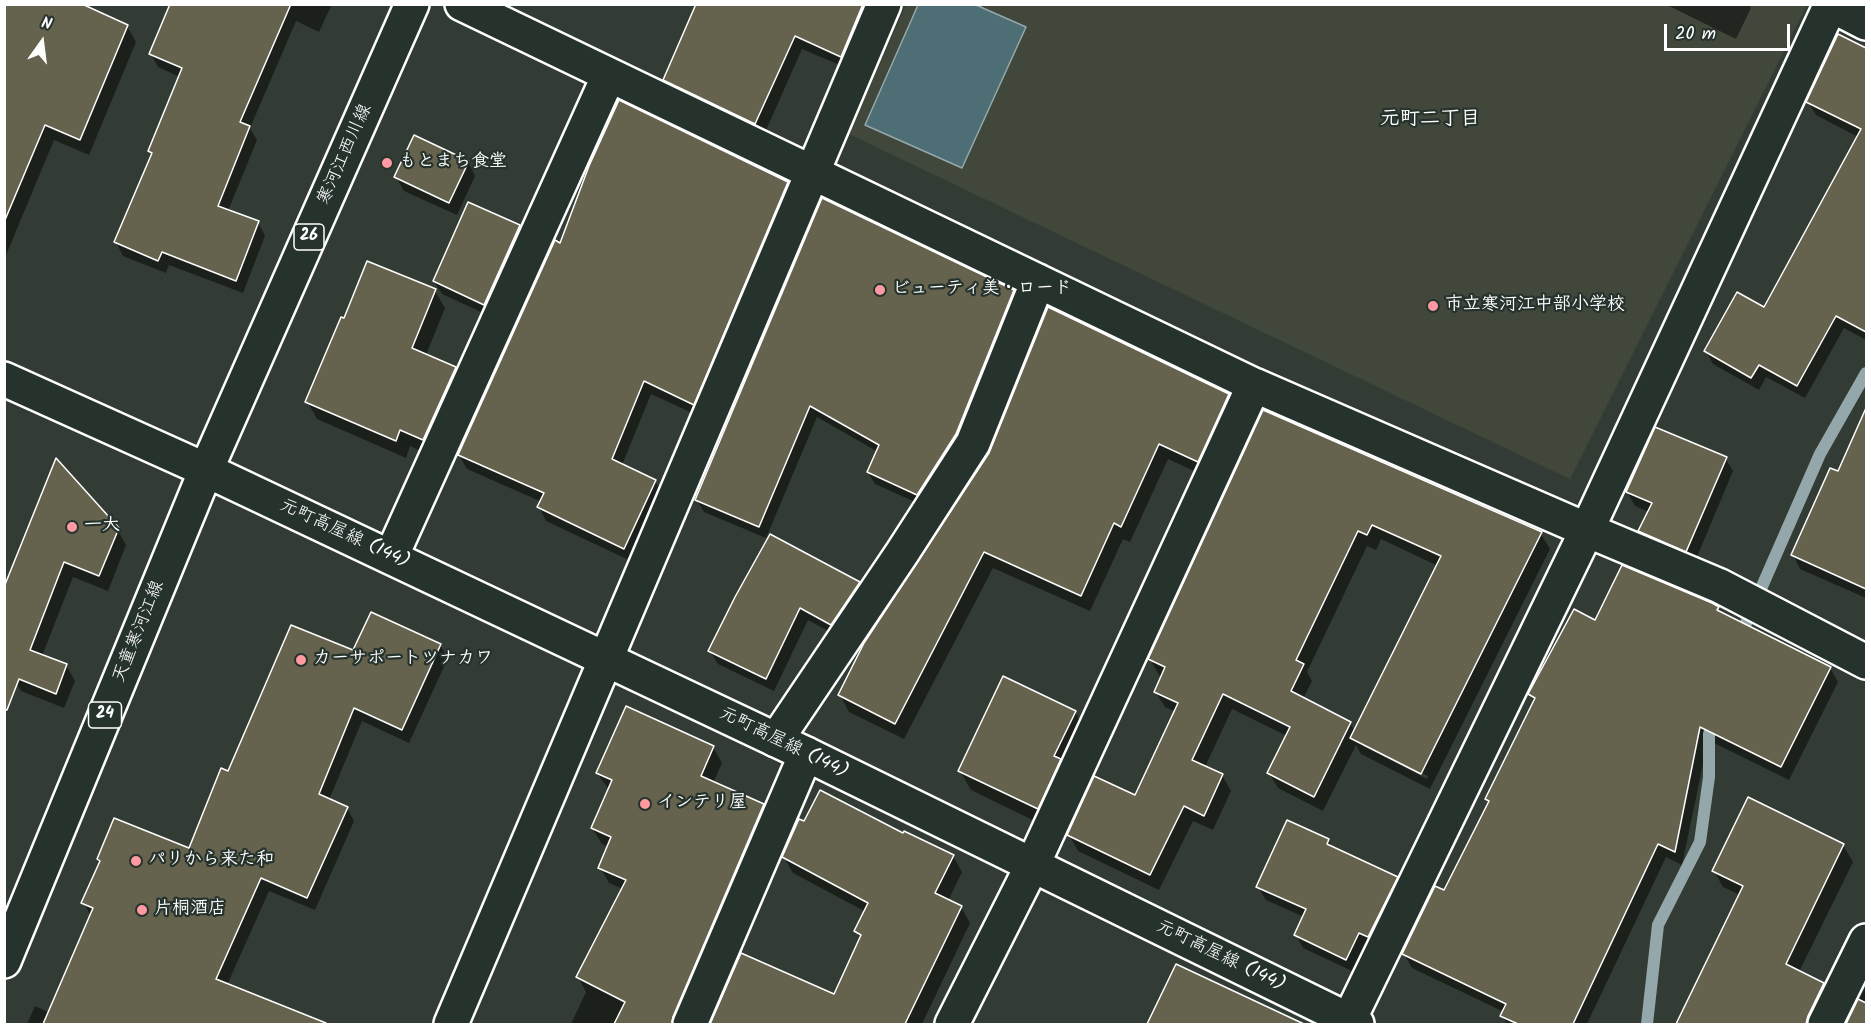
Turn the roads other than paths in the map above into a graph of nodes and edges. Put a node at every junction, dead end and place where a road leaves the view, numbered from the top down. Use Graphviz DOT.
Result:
graph roads {
  1 [pos="412,4"];
  2 [pos="462,4"];
  3 [pos="884,4"];
  4 [pos="1831,5"];
  5 [pos="1866,23"];
  6 [pos="609,75"];
  7 [pos="812,172"];
  8 [pos="1038,281"];
  9 [pos="4,379"];
  10 [pos="1254,385"];
  11 [pos="206,470"];
  12 [pos="1587,530"];
  13 [pos="391,557"];
  14 [pos="606,659"];
  15 [pos="1866,662"];
  16 [pos="776,740"];
  17 [pos="806,754"];
  18 [pos="1032,864"];
  19 [pos="1866,941"];
  20 [pos="4,961"];
  21 [pos="1351,1023"];
  22 [pos="451,1024"];
  23 [pos="690,1024"];
  24 [pos="952,1024"];
  25 [pos="1826,1024"];
  1 -- 11 [label="main road, 寒河江西川線 / 26"];
  2 -- 6 [label="main road"];
  3 -- 7 [label="main road"];
  4 -- 5 [label="main road"];
  4 -- 12 [label="main road"];
  6 -- 7 [label="main road"];
  6 -- 13 [label="main road"];
  7 -- 8 [label="main road"];
  7 -- 14 [label="main road"];
  8 -- 10 [label="main road"];
  8 -- 16 [label="main road"];
  9 -- 11 [label="main road, 元町高屋線 (144)"];
  10 -- 12 [label="main road"];
  10 -- 18 [label="main road"];
  11 -- 13 [label="main road, 元町高屋線 (144)"];
  11 -- 20 [label="main road, 天童寒河江線 / 24"];
  12 -- 15 [label="main road"];
  12 -- 21 [label="main road"];
  13 -- 14 [label="main road, 元町高屋線 (144)"];
  14 -- 16 [label="main road, 元町高屋線 (144)"];
  14 -- 22 [label="main road"];
  16 -- 17 [label="main road, 元町高屋線 (144)"];
  17 -- 18 [label="main road, 元町高屋線 (144)"];
  17 -- 23 [label="main road"];
  18 -- 21 [label="main road, 元町高屋線 (144)"];
  18 -- 24 [label="main road"];
  19 -- 25 [label="main road"];
}
